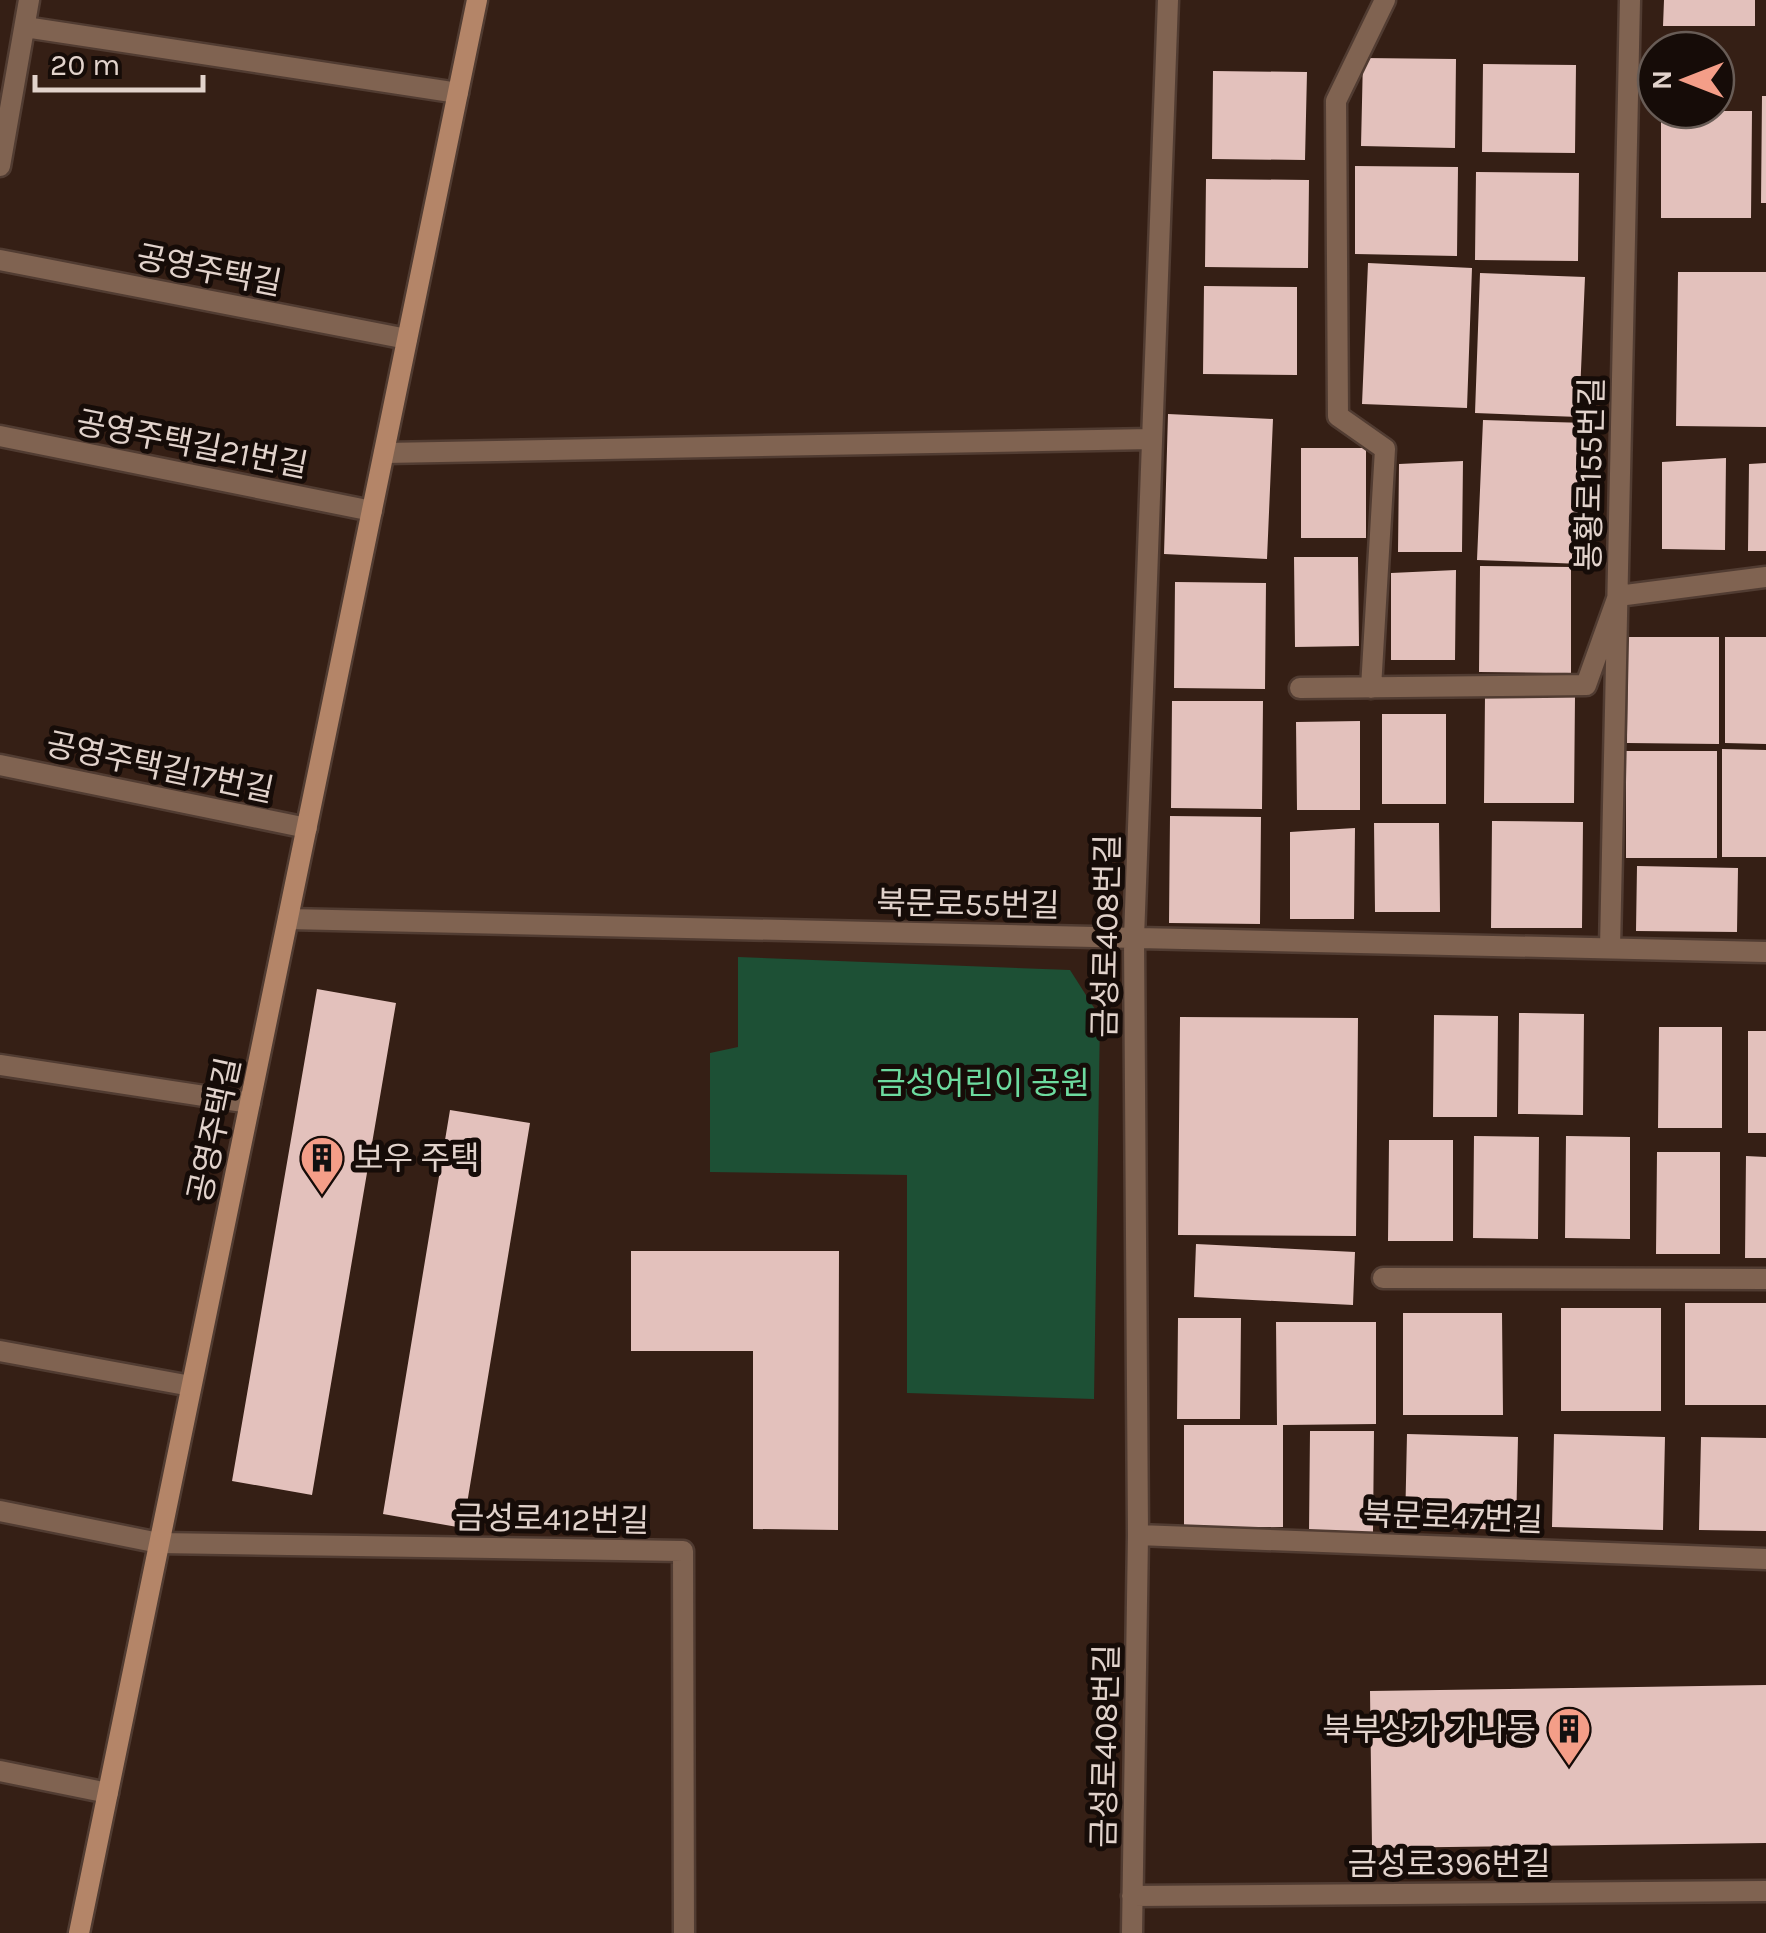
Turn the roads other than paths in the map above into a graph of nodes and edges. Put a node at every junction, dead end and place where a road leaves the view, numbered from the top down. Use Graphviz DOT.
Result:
graph roads {
  1 [pos="29,0"];
  2 [pos="477,0"];
  3 [pos="1168,0"];
  4 [pos="1386,0"];
  5 [pos="1630,0"];
  6 [pos="25,27"];
  7 [pos="458,93"];
  8 [pos="2,143"];
  9 [pos="0,166"];
  10 [pos="0,260"];
  11 [pos="408,339"];
  12 [pos="0,436"];
  13 [pos="1152,438"];
  14 [pos="384,453"];
  15 [pos="372,511"];
  16 [pos="1766,577"];
  17 [pos="1618,596"];
  18 [pos="1300,688"];
  19 [pos="1372,688"];
  20 [pos="0,765"];
  21 [pos="307,828"];
  22 [pos="288,918"];
  23 [pos="1134,938"];
  24 [pos="1610,948"];
  25 [pos="1766,952"];
  26 [pos="0,1065"];
  27 [pos="250,1103"];
  28 [pos="1382,1278"];
  29 [pos="1766,1280"];
  30 [pos="0,1352"];
  31 [pos="191,1386"];
  32 [pos="0,1511"];
  33 [pos="1138,1535"];
  34 [pos="160,1543"];
  35 [pos="1766,1559"];
  36 [pos="0,1771"];
  37 [pos="108,1793"];
  38 [pos="1766,1892"];
  39 [pos="1132,1896"];
  40 [pos="79,1933"];
  41 [pos="684,1933"];
  42 [pos="1132,1933"];
  1 -- 6 [label="street"];
  2 -- 7 [label="street, 공영주택길"];
  3 -- 13 [label="street, 금성로408번길"];
  4 -- 19 [label="street"];
  5 -- 17 [label="street, 봉황로155번길"];
  6 -- 7 [label="street"];
  6 -- 8 [label="street"];
  7 -- 11 [label="street, 공영주택길"];
  8 -- 9 [label="street"];
  10 -- 11 [label="street, 공영주택길"];
  11 -- 14 [label="street, 공영주택길"];
  12 -- 15 [label="street, 공영주택길21번길"];
  13 -- 14 [label="street"];
  13 -- 23 [label="street, 금성로408번길"];
  14 -- 15 [label="street, 공영주택길"];
  15 -- 21 [label="street, 공영주택길"];
  16 -- 17 [label="street"];
  17 -- 19 [label="street"];
  17 -- 24 [label="street, 봉황로155번길"];
  18 -- 19 [label="street"];
  20 -- 21 [label="street, 공영주택길17번길"];
  21 -- 22 [label="street, 공영주택길"];
  22 -- 23 [label="street, 북문로55번길"];
  22 -- 27 [label="street, 공영주택길"];
  23 -- 24 [label="street, 북문로55번길"];
  23 -- 33 [label="street, 금성로408번길"];
  24 -- 25 [label="street, 북문로55번길"];
  26 -- 27 [label="street"];
  27 -- 31 [label="street, 공영주택길"];
  28 -- 29 [label="street"];
  30 -- 31 [label="street"];
  31 -- 34 [label="street, 공영주택길"];
  32 -- 34 [label="street"];
  33 -- 35 [label="street, 북문로47번길"];
  33 -- 39 [label="street, 금성로408번길"];
  34 -- 37 [label="street, 공영주택길"];
  34 -- 41 [label="street, 금성로412번길"];
  36 -- 37 [label="street"];
  37 -- 40 [label="street, 공영주택길"];
  38 -- 39 [label="street, 금성로396번길"];
  39 -- 42 [label="street, 금성로408번길"];
}
